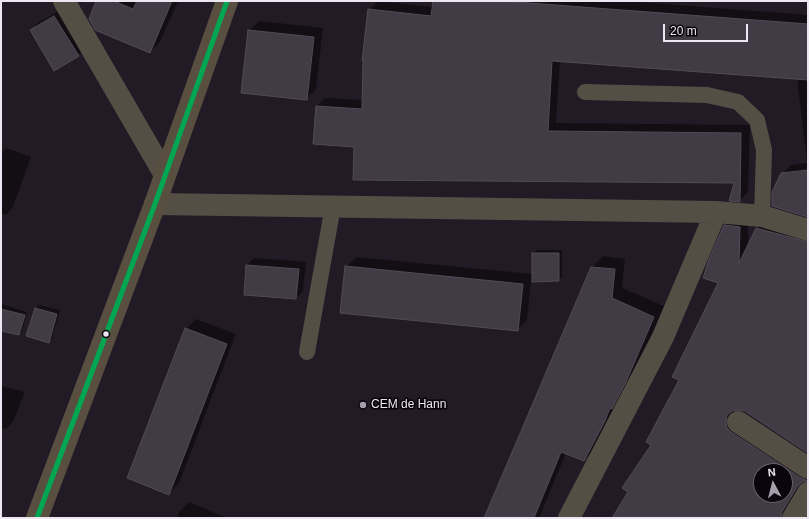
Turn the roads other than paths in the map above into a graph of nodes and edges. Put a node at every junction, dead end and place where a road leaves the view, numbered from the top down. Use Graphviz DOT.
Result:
graph roads {
  1 [pos="64,1"];
  2 [pos="227,1"];
  3 [pos="585,92"];
  4 [pos="166,175"];
  5 [pos="155,204"];
  6 [pos="333,206"];
  7 [pos="716,212"];
  8 [pos="762,216"];
  9 [pos="808,230"];
  10 [pos="307,352"];
  11 [pos="738,422"];
  12 [pos="808,468"];
  13 [pos="808,493"];
  14 [pos="37,518"];
  15 [pos="569,518"];
  16 [pos="793,518"];
  1 -- 4 [label="street"];
  2 -- 4 [label="main road"];
  3 -- 8 [label="lane"];
  4 -- 5 [label="main road"];
  5 -- 6 [label="street"];
  5 -- 14 [label="main road"];
  6 -- 7 [label="street"];
  6 -- 10 [label="lane"];
  7 -- 8 [label="street"];
  7 -- 15 [label="street"];
  8 -- 9 [label="street"];
  11 -- 12 [label="street"];
  13 -- 16 [label="street"];
}
